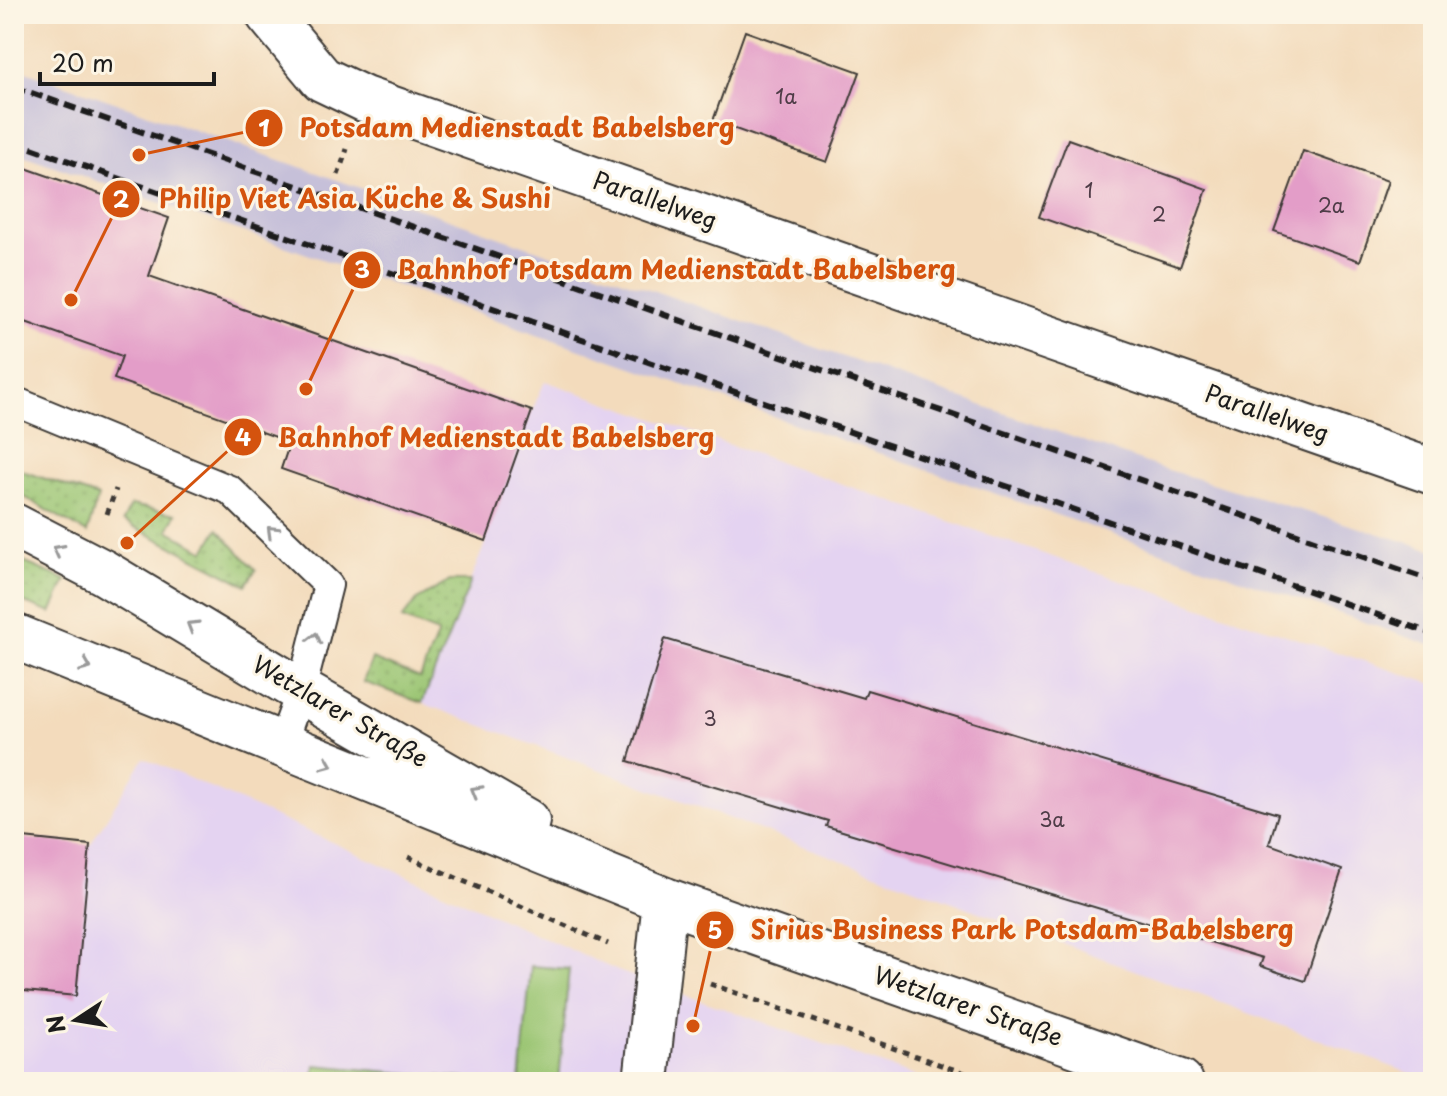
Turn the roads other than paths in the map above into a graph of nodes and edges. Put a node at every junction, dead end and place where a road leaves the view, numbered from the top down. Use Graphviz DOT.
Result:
graph roads {
  1 [pos="268,14"];
  2 [pos="14,401"];
  3 [pos="1433,472"];
  4 [pos="14,526"];
  5 [pos="14,636"];
  6 [pos="301,691"];
  7 [pos="281,746"];
  8 [pos="665,900"];
  9 [pos="646,1082"];
  10 [pos="1181,1082"];
  1 -- 3 [label="street, Parallelweg"];
  6 -- 2 [label="lane, one-way"];
  6 -- 4 [label="street, Wetzlarer Straße, one-way"];
  5 -- 7 [label="street, Wetzlarer Straße, one-way"];
  6 -- 7 [label="lane"];
  8 -- 6 [label="street, Wetzlarer Straße, one-way"];
  7 -- 8 [label="street, Wetzlarer Straße, one-way"];
  8 -- 9 [label="street"];
  8 -- 10 [label="street, Wetzlarer Straße"];
}
